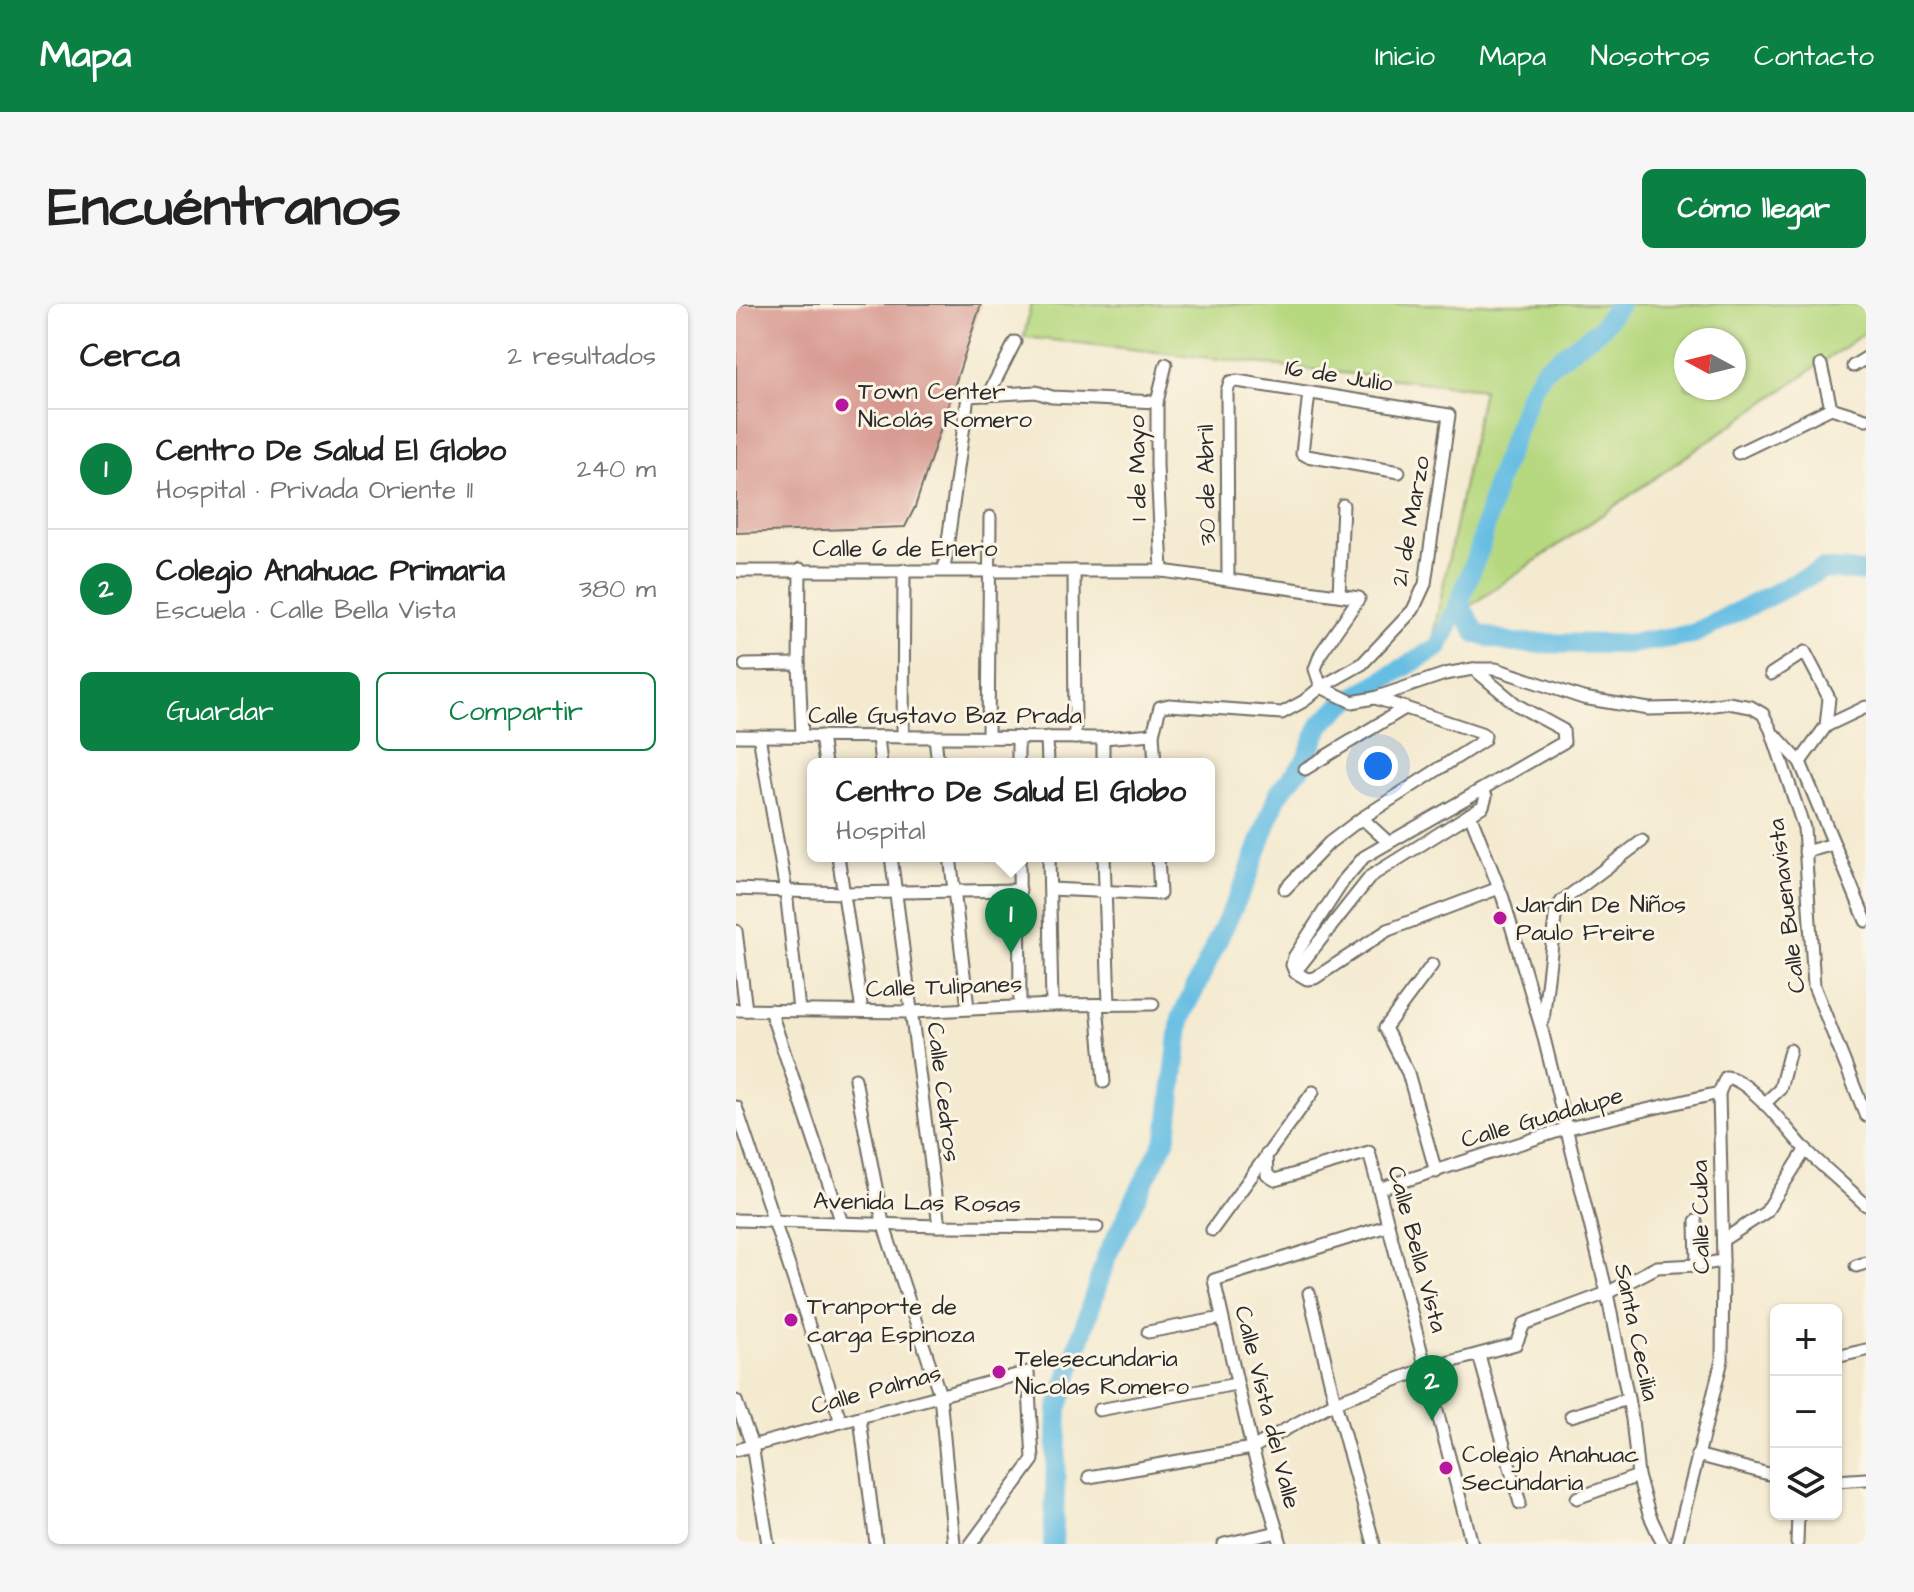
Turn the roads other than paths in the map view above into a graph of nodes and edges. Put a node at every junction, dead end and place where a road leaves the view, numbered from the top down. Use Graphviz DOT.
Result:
graph roads {
  1 [pos="1015,342"];
  2 [pos="1866,358"];
  3 [pos="1166,364"];
  4 [pos="1821,365"];
  5 [pos="1853,366"];
  6 [pos="1227,391"];
  7 [pos="1309,393"];
  8 [pos="988,395"];
  9 [pos="1157,402"];
  10 [pos="1831,408"];
  11 [pos="1449,415"];
  12 [pos="1866,419"];
  13 [pos="1738,453"];
  14 [pos="1399,472"];
  15 [pos="1343,505"];
  16 [pos="990,517"];
  17 [pos="800,569"];
  18 [pos="904,570"];
  19 [pos="944,570"];
  20 [pos="736,571"];
  21 [pos="989,571"];
  22 [pos="1074,571"];
  23 [pos="1162,571"];
  24 [pos="1228,579"];
  25 [pos="1339,595"];
  26 [pos="799,664"];
  27 [pos="745,665"];
  28 [pos="1473,669"];
  29 [pos="1771,674"];
  30 [pos="1321,687"];
  31 [pos="1374,698"];
  32 [pos="1866,707"];
  33 [pos="1405,708"];
  34 [pos="1826,726"];
  35 [pos="1771,730"];
  36 [pos="1153,734"];
  37 [pos="736,736"];
  38 [pos="759,736"];
  39 [pos="802,736"];
  40 [pos="821,736"];
  41 [pos="878,737"];
  42 [pos="903,737"];
  43 [pos="935,737"];
  44 [pos="988,737"];
  45 [pos="1018,737"];
  46 [pos="1047,737"];
  47 [pos="1075,738"];
  48 [pos="1103,738"];
  49 [pos="824,758"];
  50 [pos="880,758"];
  51 [pos="937,758"];
  52 [pos="1018,758"];
  53 [pos="1048,758"];
  54 [pos="1103,758"];
  55 [pos="1155,758"];
  56 [pos="1800,762"];
  57 [pos="1305,769"];
  58 [pos="1481,790"];
  59 [pos="1470,814"];
  60 [pos="1362,818"];
  61 [pos="1642,841"];
  62 [pos="1388,842"];
  63 [pos="1834,844"];
  64 [pos="1805,852"];
  65 [pos="839,862"];
  66 [pos="892,862"];
  67 [pos="951,862"];
  68 [pos="1019,862"];
  69 [pos="1049,862"];
  70 [pos="1104,862"];
  71 [pos="1158,862"];
  72 [pos="736,889"];
  73 [pos="1050,889"];
  74 [pos="1285,889"];
  75 [pos="1020,890"];
  76 [pos="786,891"];
  77 [pos="895,891"];
  78 [pos="955,891"];
  79 [pos="1104,892"];
  80 [pos="843,893"];
  81 [pos="1501,893"];
  82 [pos="1866,921"];
  83 [pos="736,931"];
  84 [pos="1432,965"];
  85 [pos="1295,972"];
  86 [pos="1103,1004"];
  87 [pos="1153,1004"];
  88 [pos="1052,1005"];
  89 [pos="1020,1006"];
  90 [pos="968,1008"];
  91 [pos="741,1010"];
  92 [pos="770,1010"];
  93 [pos="799,1010"];
  94 [pos="862,1011"];
  95 [pos="912,1012"];
  96 [pos="1542,1030"];
  97 [pos="1790,1050"];
  98 [pos="855,1079"];
  99 [pos="1104,1082"];
  100 [pos="1313,1092"];
  101 [pos="1719,1093"];
  102 [pos="1764,1104"];
  103 [pos="736,1107"];
  104 [pos="1866,1116"];
  105 [pos="1568,1128"];
  106 [pos="1806,1149"];
  107 [pos="1266,1155"];
  108 [pos="1436,1172"];
  109 [pos="1379,1189"];
  110 [pos="1866,1205"];
  111 [pos="736,1220"];
  112 [pos="773,1221"];
  113 [pos="1696,1221"];
  114 [pos="842,1223"];
  115 [pos="883,1223"];
  116 [pos="939,1226"];
  117 [pos="1387,1226"];
  118 [pos="1097,1227"];
  119 [pos="1212,1230"];
  120 [pos="1723,1240"];
  121 [pos="1723,1261"];
  122 [pos="1697,1265"];
  123 [pos="1309,1293"];
  124 [pos="1607,1293"];
  125 [pos="1222,1318"];
  126 [pos="1148,1332"];
  127 [pos="1866,1350"];
  128 [pos="1479,1355"];
  129 [pos="1842,1356"];
  130 [pos="1428,1368"];
  131 [pos="1236,1384"];
  132 [pos="940,1395"];
  133 [pos="1628,1399"];
  134 [pos="736,1401"];
  135 [pos="1335,1402"];
  136 [pos="1099,1410"];
  137 [pos="1571,1416"];
  138 [pos="860,1418"];
  139 [pos="841,1422"];
  140 [pos="752,1445"];
  141 [pos="1252,1448"];
  142 [pos="736,1450"];
  143 [pos="1697,1455"];
  144 [pos="1770,1474"];
  145 [pos="1638,1476"];
  146 [pos="1089,1477"];
  147 [pos="1866,1479"];
  148 [pos="1842,1481"];
  149 [pos="1577,1498"];
  150 [pos="1520,1503"];
  151 [pos="1798,1520"];
  152 [pos="1280,1538"];
  153 [pos="1797,1543"];
  154 [pos="768,1544"];
  155 [pos="876,1544"];
  156 [pos="954,1544"];
  157 [pos="971,1544"];
  158 [pos="1224,1544"];
  159 [pos="1374,1544"];
  160 [pos="1472,1544"];
  161 [pos="1663,1544"];
  162 [pos="1676,1544"];
  1 -- 8 [label="street"];
  2 -- 5 [label="street"];
  3 -- 9 [label="street, 1 de Mayo"];
  4 -- 10 [label="street"];
  6 -- 7 [label="street, 16 de Julio"];
  6 -- 24 [label="street, 30 de Abril"];
  7 -- 11 [label="street, 16 de Julio"];
  7 -- 14 [label="street"];
  8 -- 9 [label="street"];
  8 -- 19 [label="street"];
  9 -- 23 [label="street, 1 de Mayo"];
  10 -- 12 [label="street"];
  10 -- 13 [label="street"];
  11 -- 30 [label="street, 21 de Marzo"];
  15 -- 25 [label="street"];
  16 -- 21 [label="street"];
  17 -- 18 [label="street, Calle 6 de Enero"];
  17 -- 20 [label="street, Calle 6 de Enero"];
  17 -- 26 [label="street"];
  18 -- 19 [label="street, Calle 6 de Enero"];
  18 -- 42 [label="street"];
  19 -- 21 [label="street, Calle 6 de Enero"];
  21 -- 22 [label="street, Calle 6 de Enero"];
  21 -- 44 [label="street"];
  22 -- 23 [label="street, Calle 6 de Enero"];
  22 -- 47 [label="street"];
  23 -- 24 [label="street, Calle 6 de Enero"];
  24 -- 25 [label="street, Calle 6 de Enero"];
  25 -- 30 [label="street, Calle 6 de Enero"];
  26 -- 27 [label="street"];
  26 -- 39 [label="street"];
  28 -- 31 [label="street"];
  28 -- 35 [label="street"];
  28 -- 58 [label="street"];
  29 -- 34 [label="street"];
  30 -- 31 [label="street"];
  30 -- 36 [label="street"];
  31 -- 33 [label="street"];
  32 -- 34 [label="street"];
  33 -- 57 [label="street"];
  33 -- 60 [label="street"];
  34 -- 56 [label="street"];
  35 -- 56 [label="street"];
  35 -- 64 [label="street, Calle Buenavista"];
  36 -- 48 [label="street, Calle Gustavo Baz Prada"];
  36 -- 55 [label="street"];
  37 -- 38 [label="street, Calle Gustavo Baz Prada"];
  38 -- 39 [label="street, Calle Gustavo Baz Prada"];
  38 -- 76 [label="street"];
  39 -- 40 [label="street, Calle Gustavo Baz Prada"];
  40 -- 41 [label="street, Calle Gustavo Baz Prada"];
  40 -- 49 [label="street"];
  41 -- 42 [label="street, Calle Gustavo Baz Prada"];
  41 -- 50 [label="street"];
  42 -- 43 [label="street, Calle Gustavo Baz Prada"];
  43 -- 44 [label="street, Calle Gustavo Baz Prada"];
  43 -- 51 [label="street"];
  44 -- 45 [label="street, Calle Gustavo Baz Prada"];
  45 -- 46 [label="street, Calle Gustavo Baz Prada"];
  45 -- 52 [label="street"];
  46 -- 47 [label="street, Calle Gustavo Baz Prada"];
  46 -- 53 [label="street"];
  47 -- 48 [label="street, Calle Gustavo Baz Prada"];
  48 -- 54 [label="street"];
  56 -- 63 [label="street"];
  58 -- 59 [label="street"];
  58 -- 62 [label="street"];
  59 -- 81 [label="street, Santa Cecilia"];
  59 -- 85 [label="street"];
  60 -- 62 [label="street"];
  60 -- 74 [label="street"];
  61 -- 96 [label="street"];
  62 -- 85 [label="street"];
  63 -- 64 [label="street"];
  63 -- 82 [label="street"];
  64 -- 104 [label="street, Calle Buenavista"];
  65 -- 80 [label="street"];
  66 -- 77 [label="street, Calle Cedros"];
  67 -- 78 [label="street"];
  68 -- 75 [label="street"];
  69 -- 73 [label="street"];
  70 -- 79 [label="street"];
  71 -- 79 [label="street"];
  72 -- 76 [label="street"];
  73 -- 79 [label="street"];
  73 -- 88 [label="street"];
  75 -- 78 [label="street"];
  75 -- 89 [label="street"];
  76 -- 80 [label="street"];
  76 -- 93 [label="street"];
  77 -- 78 [label="street"];
  77 -- 80 [label="street"];
  77 -- 95 [label="street, Calle Cedros"];
  78 -- 90 [label="street"];
  79 -- 86 [label="street"];
  80 -- 94 [label="street"];
  81 -- 85 [label="street"];
  81 -- 96 [label="street, Santa Cecilia"];
  83 -- 91 [label="street"];
  84 -- 108 [label="street"];
  86 -- 87 [label="street, Calle Tulipanes"];
  86 -- 88 [label="street, Calle Tulipanes"];
  86 -- 99 [label="street"];
  88 -- 89 [label="street, Calle Tulipanes"];
  89 -- 90 [label="street, Calle Tulipanes"];
  90 -- 95 [label="street, Calle Tulipanes"];
  91 -- 92 [label="street, Calle Tulipanes"];
  92 -- 93 [label="street, Calle Tulipanes"];
  92 -- 114 [label="street"];
  93 -- 94 [label="street, Calle Tulipanes"];
  94 -- 95 [label="street, Calle Tulipanes"];
  95 -- 116 [label="street, Calle Cedros"];
  96 -- 105 [label="street, Santa Cecilia"];
  97 -- 102 [label="street"];
  98 -- 115 [label="street"];
  100 -- 107 [label="street"];
  101 -- 102 [label="street"];
  101 -- 105 [label="street, Calle Guadalupe"];
  101 -- 120 [label="street, Calle Cuba"];
  102 -- 106 [label="street"];
  103 -- 112 [label="street"];
  105 -- 108 [label="street, Calle Guadalupe"];
  105 -- 124 [label="street, Santa Cecilia"];
  106 -- 110 [label="street"];
  106 -- 120 [label="street"];
  107 -- 109 [label="street, Calle Bella Vista"];
  107 -- 119 [label="street"];
  108 -- 109 [label="street, Calle Guadalupe"];
  109 -- 117 [label="street, Calle Bella Vista"];
  111 -- 112 [label="street, Avenida Las Rosas"];
  112 -- 114 [label="street, Avenida Las Rosas"];
  112 -- 139 [label="street"];
  113 -- 122 [label="street"];
  114 -- 115 [label="street, Avenida Las Rosas"];
  115 -- 116 [label="street, Avenida Las Rosas"];
  115 -- 132 [label="street"];
  116 -- 118 [label="street, Avenida Las Rosas"];
  117 -- 125 [label="street, Calle Vista del Valle"];
  117 -- 130 [label="street, Calle Bella Vista"];
  120 -- 121 [label="street, Calle Cuba"];
  121 -- 122 [label="street"];
  121 -- 143 [label="street, Calle Cuba"];
  122 -- 124 [label="street"];
  123 -- 135 [label="street"];
  124 -- 128 [label="street"];
  124 -- 133 [label="street, Santa Cecilia"];
  125 -- 126 [label="street"];
  125 -- 131 [label="street, Calle Vista del Valle"];
  127 -- 129 [label="street"];
  128 -- 130 [label="street"];
  128 -- 150 [label="street"];
  130 -- 135 [label="street"];
  130 -- 160 [label="street, Calle Bella Vista"];
  131 -- 136 [label="street"];
  131 -- 141 [label="street, Calle Vista del Valle"];
  132 -- 138 [label="street, Calle Palmas"];
  132 -- 156 [label="street"];
  132 -- 157 [label="street, Calle Palmas"];
  133 -- 137 [label="street"];
  133 -- 145 [label="street, Santa Cecilia"];
  134 -- 140 [label="street"];
  135 -- 141 [label="street"];
  135 -- 159 [label="street"];
  138 -- 139 [label="street, Calle Palmas"];
  138 -- 155 [label="street"];
  139 -- 140 [label="street, Calle Palmas"];
  140 -- 142 [label="street, Calle Palmas"];
  140 -- 154 [label="street"];
  141 -- 146 [label="street"];
  141 -- 152 [label="street, Calle Vista del Valle"];
  143 -- 144 [label="street"];
  143 -- 162 [label="street, Calle Cuba"];
  145 -- 149 [label="street"];
  145 -- 161 [label="street, Santa Cecilia"];
  147 -- 148 [label="street"];
  151 -- 153 [label="street"];
  152 -- 158 [label="street"];
}
